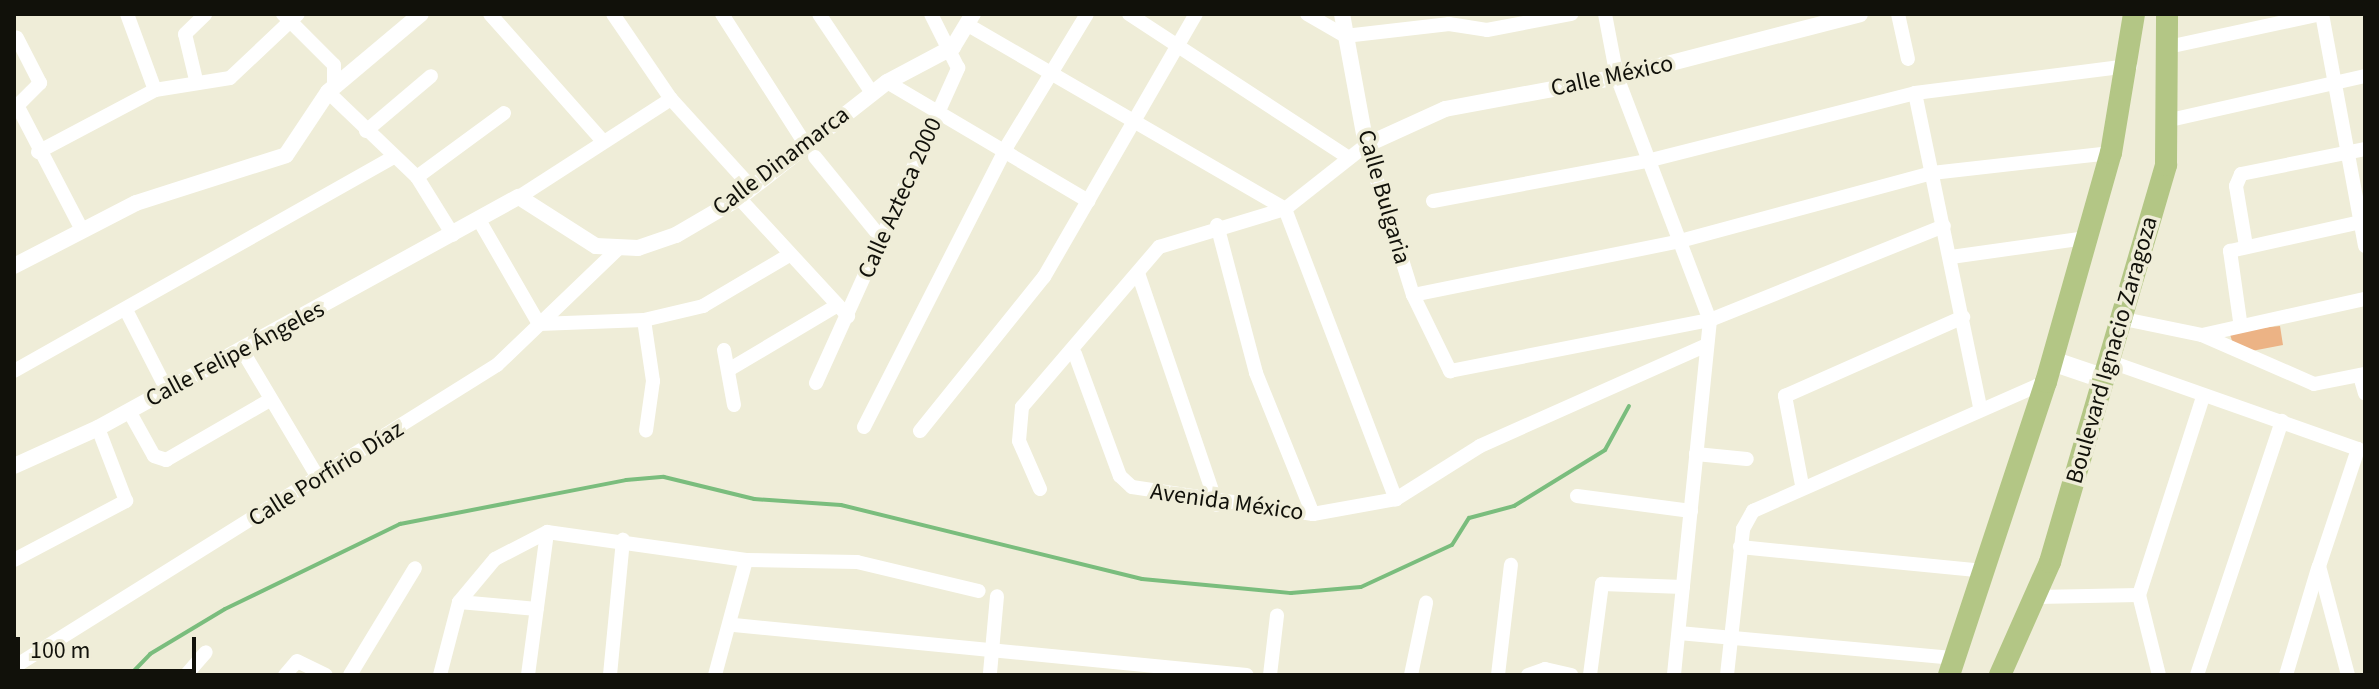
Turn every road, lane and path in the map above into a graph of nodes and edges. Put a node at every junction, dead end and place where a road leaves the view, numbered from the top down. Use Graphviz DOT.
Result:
graph roads {
  1 [pos="127,14"];
  2 [pos="421,14"];
  3 [pos="490,14"];
  4 [pos="613,14"];
  5 [pos="722,14"];
  6 [pos="819,14"];
  7 [pos="931,14"];
  8 [pos="1087,14"];
  9 [pos="1129,14"];
  10 [pos="1196,14"];
  11 [pos="1307,14"];
  12 [pos="1342,14"];
  13 [pos="1485,14"];
  14 [pos="1571,14"];
  15 [pos="1605,14"];
  16 [pos="1860,14"];
  17 [pos="1898,14"];
  18 [pos="2134,14"];
  19 [pos="2167,14"];
  20 [pos="2321,14"];
  21 [pos="205,15"];
  22 [pos="290,16"];
  23 [pos="971,19"];
  24 [pos="1487,30"];
  25 [pos="1345,36"];
  26 [pos="17,38"];
  27 [pos="1177,45"];
  28 [pos="953,47"];
  29 [pos="2168,47"];
  30 [pos="1908,59"];
  31 [pos="2130,66"];
  32 [pos="1054,72"];
  33 [pos="431,76"];
  34 [pos="2365,76"];
  35 [pos="1617,77"];
  36 [pos="196,80"];
  37 [pos="887,82"];
  38 [pos="2332,85"];
  39 [pos="331,89"];
  40 [pos="155,90"];
  41 [pos="872,93"];
  42 [pos="1915,93"];
  43 [pos="671,99"];
  44 [pos="16,108"];
  45 [pos="940,108"];
  46 [pos="504,113"];
  47 [pos="1135,120"];
  48 [pos="2170,120"];
  49 [pos="366,131"];
  50 [pos="601,139"];
  51 [pos="804,142"];
  52 [pos="1366,145"];
  53 [pos="1007,146"];
  54 [pos="2365,149"];
  55 [pos="38,152"];
  56 [pos="2111,153"];
  57 [pos="2346,153"];
  58 [pos="394,157"];
  59 [pos="815,157"];
  60 [pos="1349,158"];
  61 [pos="1647,161"];
  62 [pos="1932,173"];
  63 [pos="417,177"];
  64 [pos="745,193"];
  65 [pos="519,197"];
  66 [pos="1088,201"];
  67 [pos="1433,201"];
  68 [pos="1285,209"];
  69 [pos="479,220"];
  70 [pos="2362,221"];
  71 [pos="1217,225"];
  72 [pos="1944,226"];
  73 [pos="82,230"];
  74 [pos="453,235"];
  75 [pos="881,238"];
  76 [pos="2087,238"];
  77 [pos="1680,241"];
  78 [pos="2246,246"];
  79 [pos="2365,246"];
  80 [pos="616,251"];
  81 [pos="786,257"];
  82 [pos="1951,257"];
  83 [pos="14,266"];
  84 [pos="1138,273"];
  85 [pos="1413,295"];
  86 [pos="2365,299"];
  87 [pos="126,310"];
  88 [pos="842,311"];
  89 [pos="1963,317"];
  90 [pos="2124,319"];
  91 [pos="644,320"];
  92 [pos="1710,320"];
  93 [pos="2240,321"];
  94 [pos="539,324"];
  95 [pos="2202,335"];
  96 [pos="1707,345"];
  97 [pos="242,350"];
  98 [pos="724,350"];
  99 [pos="1075,354"];
  100 [pos="730,369"];
  101 [pos="2108,370"];
  102 [pos="14,371"];
  103 [pos="2049,372"];
  104 [pos="2363,375"];
  105 [pos="816,383"];
  106 [pos="167,390"];
  107 [pos="2365,393"];
  108 [pos="2203,397"];
  109 [pos="270,400"];
  110 [pos="734,405"];
  111 [pos="1980,407"];
  112 [pos="129,411"];
  113 [pos="2282,421"];
  114 [pos="864,427"];
  115 [pos="98,428"];
  116 [pos="646,431"];
  117 [pos="920,431"];
  118 [pos="1696,454"];
  119 [pos="1747,459"];
  120 [pos="14,466"];
  121 [pos="319,479"];
  122 [pos="1802,485"];
  123 [pos="1040,489"];
  124 [pos="1577,496"];
  125 [pos="1396,499"];
  126 [pos="1217,505"];
  127 [pos="1691,511"];
  128 [pos="1313,514"];
  129 [pos="547,532"];
  130 [pos="623,540"];
  131 [pos="1740,547"];
  132 [pos="14,560"];
  133 [pos="746,560"];
  134 [pos="1511,565"];
  135 [pos="2319,566"];
  136 [pos="415,568"];
  137 [pos="1984,571"];
  138 [pos="1683,587"];
  139 [pos="979,591"];
  140 [pos="2139,595"];
  141 [pos="997,596"];
  142 [pos="2037,597"];
  143 [pos="459,602"];
  144 [pos="1426,603"];
  145 [pos="537,609"];
  146 [pos="1277,615"];
  147 [pos="734,625"];
  148 [pos="1679,633"];
  149 [pos="1731,638"];
  150 [pos="993,645"];
  151 [pos="206,652"];
  152 [pos="1952,666"];
  153 [pos="14,667"];
  154 [pos="990,673"];
  155 [pos="186,675"];
  156 [pos="285,675"];
  157 [pos="326,675"];
  158 [pos="350,675"];
  159 [pos="440,675"];
  160 [pos="528,675"];
  161 [pos="610,675"];
  162 [pos="715,675"];
  163 [pos="1247,675"];
  164 [pos="1270,675"];
  165 [pos="1411,675"];
  166 [pos="1498,675"];
  167 [pos="1528,675"];
  168 [pos="1571,675"];
  169 [pos="1590,675"];
  170 [pos="1674,675"];
  171 [pos="1727,675"];
  172 [pos="2000,675"];
  173 [pos="2159,675"];
  174 [pos="2197,675"];
  175 [pos="2286,675"];
  176 [pos="2348,675"];
  1 -- 40 [label="street"];
  2 -- 39 [label="street"];
  3 -- 50 [label="street"];
  4 -- 43 [label="street"];
  5 -- 51 [label="street"];
  6 -- 41 [label="street"];
  7 -- 28 [label="street"];
  8 -- 32 [label="street"];
  9 -- 27 [label="street"];
  10 -- 27 [label="street"];
  11 -- 25 [label="street"];
  12 -- 25 [label="street, Calle Bulgaria"];
  13 -- 24 [label="street"];
  14 -- 24 [label="street"];
  15 -- 35 [label="street"];
  16 -- 35 [label="street, Calle México"];
  17 -- 30 [label="street"];
  18 -- 31 [label="main road"];
  19 -- 29 [label="main road, Boulevard Ignacio Zaragoza"];
  20 -- 29 [label="street"];
  20 -- 38 [label="street"];
  21 -- 36 [label="street"];
  22 -- 36 [label="street"];
  22 -- 39 [label="street"];
  23 -- 28 [label="street"];
  23 -- 32 [label="street"];
  24 -- 25 [label="street"];
  25 -- 52 [label="street, Calle Bulgaria"];
  26 -- 44 [label="street"];
  27 -- 47 [label="street"];
  27 -- 60 [label="street"];
  28 -- 37 [label="street, Calle Dinamarca"];
  28 -- 45 [label="street, Calle Azteca 2000"];
  29 -- 48 [label="main road, Boulevard Ignacio Zaragoza"];
  31 -- 42 [label="street"];
  31 -- 56 [label="main road"];
  32 -- 47 [label="street"];
  32 -- 53 [label="street"];
  33 -- 49 [label="street"];
  34 -- 38 [label="street"];
  35 -- 52 [label="street, Calle México"];
  35 -- 61 [label="street"];
  36 -- 40 [label="street"];
  37 -- 41 [label="street, Calle Dinamarca"];
  37 -- 45 [label="street"];
  38 -- 48 [label="street"];
  38 -- 57 [label="street"];
  39 -- 49 [label="street"];
  39 -- 73 [label="street"];
  40 -- 55 [label="street"];
  41 -- 51 [label="street, Calle Dinamarca"];
  42 -- 61 [label="street"];
  42 -- 62 [label="street"];
  43 -- 50 [label="street"];
  43 -- 64 [label="street"];
  44 -- 55 [label="street"];
  45 -- 53 [label="street"];
  45 -- 75 [label="street, Calle Azteca 2000"];
  46 -- 63 [label="street"];
  47 -- 66 [label="street"];
  47 -- 68 [label="street"];
  48 -- 90 [label="main road, Boulevard Ignacio Zaragoza"];
  49 -- 58 [label="street"];
  50 -- 65 [label="street"];
  51 -- 64 [label="street, Calle Dinamarca"];
  52 -- 60 [label="street"];
  52 -- 85 [label="street, Calle Bulgaria"];
  53 -- 66 [label="street"];
  53 -- 114 [label="street"];
  54 -- 57 [label="street"];
  55 -- 73 [label="street"];
  56 -- 62 [label="street"];
  56 -- 76 [label="main road"];
  57 -- 70 [label="street"];
  57 -- 78 [label="street"];
  58 -- 63 [label="street"];
  58 -- 87 [label="street"];
  59 -- 75 [label="street"];
  60 -- 68 [label="street"];
  61 -- 67 [label="street"];
  61 -- 77 [label="street"];
  62 -- 72 [label="street"];
  62 -- 77 [label="street"];
  63 -- 74 [label="street"];
  64 -- 80 [label="street, Calle Dinamarca"];
  64 -- 81 [label="street"];
  65 -- 69 [label="street, Calle Felipe Ángeles"];
  65 -- 80 [label="street"];
  66 -- 117 [label="street"];
  68 -- 71 [label="street"];
  68 -- 125 [label="street"];
  69 -- 74 [label="street, Calle Felipe Ángeles"];
  69 -- 94 [label="street"];
  70 -- 78 [label="street"];
  70 -- 79 [label="street"];
  71 -- 84 [label="street"];
  71 -- 128 [label="street"];
  72 -- 82 [label="street"];
  72 -- 92 [label="street"];
  73 -- 83 [label="street"];
  74 -- 97 [label="street, Calle Felipe Ángeles"];
  75 -- 88 [label="street, Calle Azteca 2000"];
  76 -- 82 [label="street"];
  76 -- 103 [label="main road"];
  77 -- 85 [label="street"];
  77 -- 92 [label="street"];
  78 -- 93 [label="street"];
  80 -- 94 [label="street, Calle Porfirio Díaz"];
  81 -- 88 [label="street"];
  81 -- 91 [label="street"];
  82 -- 89 [label="street"];
  84 -- 99 [label="street"];
  84 -- 126 [label="street"];
  85 -- 92 [label="street, Calle Bulgaria"];
  86 -- 93 [label="street"];
  87 -- 102 [label="street"];
  87 -- 106 [label="street"];
  88 -- 100 [label="street"];
  88 -- 105 [label="street, Calle Azteca 2000"];
  89 -- 111 [label="street"];
  89 -- 122 [label="street"];
  90 -- 95 [label="street"];
  90 -- 101 [label="main road, Boulevard Ignacio Zaragoza"];
  91 -- 94 [label="street"];
  91 -- 116 [label="street"];
  92 -- 96 [label="street"];
  93 -- 95 [label="street"];
  94 -- 121 [label="street, Calle Porfirio Díaz"];
  95 -- 104 [label="street"];
  96 -- 118 [label="street"];
  96 -- 125 [label="street, Avenida México"];
  97 -- 106 [label="street, Calle Felipe Ángeles"];
  97 -- 109 [label="street"];
  98 -- 100 [label="street"];
  99 -- 123 [label="street"];
  99 -- 126 [label="street, Avenida México"];
  100 -- 110 [label="street"];
  101 -- 103 [label="main road"];
  101 -- 108 [label="street"];
  101 -- 142 [label="main road, Boulevard Ignacio Zaragoza"];
  103 -- 111 [label="street"];
  103 -- 137 [label="main road"];
  104 -- 107 [label="street"];
  106 -- 112 [label="street, Calle Felipe Ángeles"];
  108 -- 113 [label="street"];
  108 -- 140 [label="street"];
  109 -- 112 [label="street"];
  109 -- 121 [label="street"];
  111 -- 122 [label="street"];
  112 -- 115 [label="street, Calle Felipe Ángeles"];
  113 -- 135 [label="street"];
  113 -- 174 [label="street"];
  115 -- 120 [label="street, Calle Felipe Ángeles"];
  115 -- 132 [label="street"];
  118 -- 119 [label="street"];
  118 -- 127 [label="street"];
  121 -- 153 [label="street, Calle Porfirio Díaz"];
  122 -- 131 [label="street"];
  124 -- 127 [label="street"];
  125 -- 128 [label="street, Avenida México"];
  126 -- 128 [label="street, Avenida México"];
  127 -- 138 [label="street"];
  129 -- 130 [label="street"];
  129 -- 143 [label="street"];
  129 -- 145 [label="street"];
  130 -- 133 [label="street"];
  130 -- 161 [label="street"];
  131 -- 137 [label="street"];
  131 -- 149 [label="street"];
  133 -- 139 [label="street"];
  133 -- 147 [label="street"];
  134 -- 166 [label="street"];
  135 -- 175 [label="street"];
  135 -- 176 [label="street"];
  136 -- 158 [label="street"];
  137 -- 152 [label="main road"];
  138 -- 148 [label="street"];
  138 -- 169 [label="street"];
  140 -- 142 [label="street"];
  140 -- 173 [label="street"];
  141 -- 150 [label="street"];
  142 -- 172 [label="main road, Boulevard Ignacio Zaragoza"];
  143 -- 145 [label="street"];
  143 -- 159 [label="street"];
  144 -- 165 [label="street"];
  145 -- 160 [label="street"];
  146 -- 164 [label="street"];
  147 -- 150 [label="street"];
  147 -- 162 [label="street"];
  148 -- 149 [label="street"];
  148 -- 170 [label="street"];
  149 -- 152 [label="street"];
  149 -- 171 [label="street"];
  150 -- 154 [label="street"];
  150 -- 163 [label="street"];
  151 -- 155 [label="street"];
  156 -- 157 [label="street"];
  167 -- 168 [label="street"];
}
